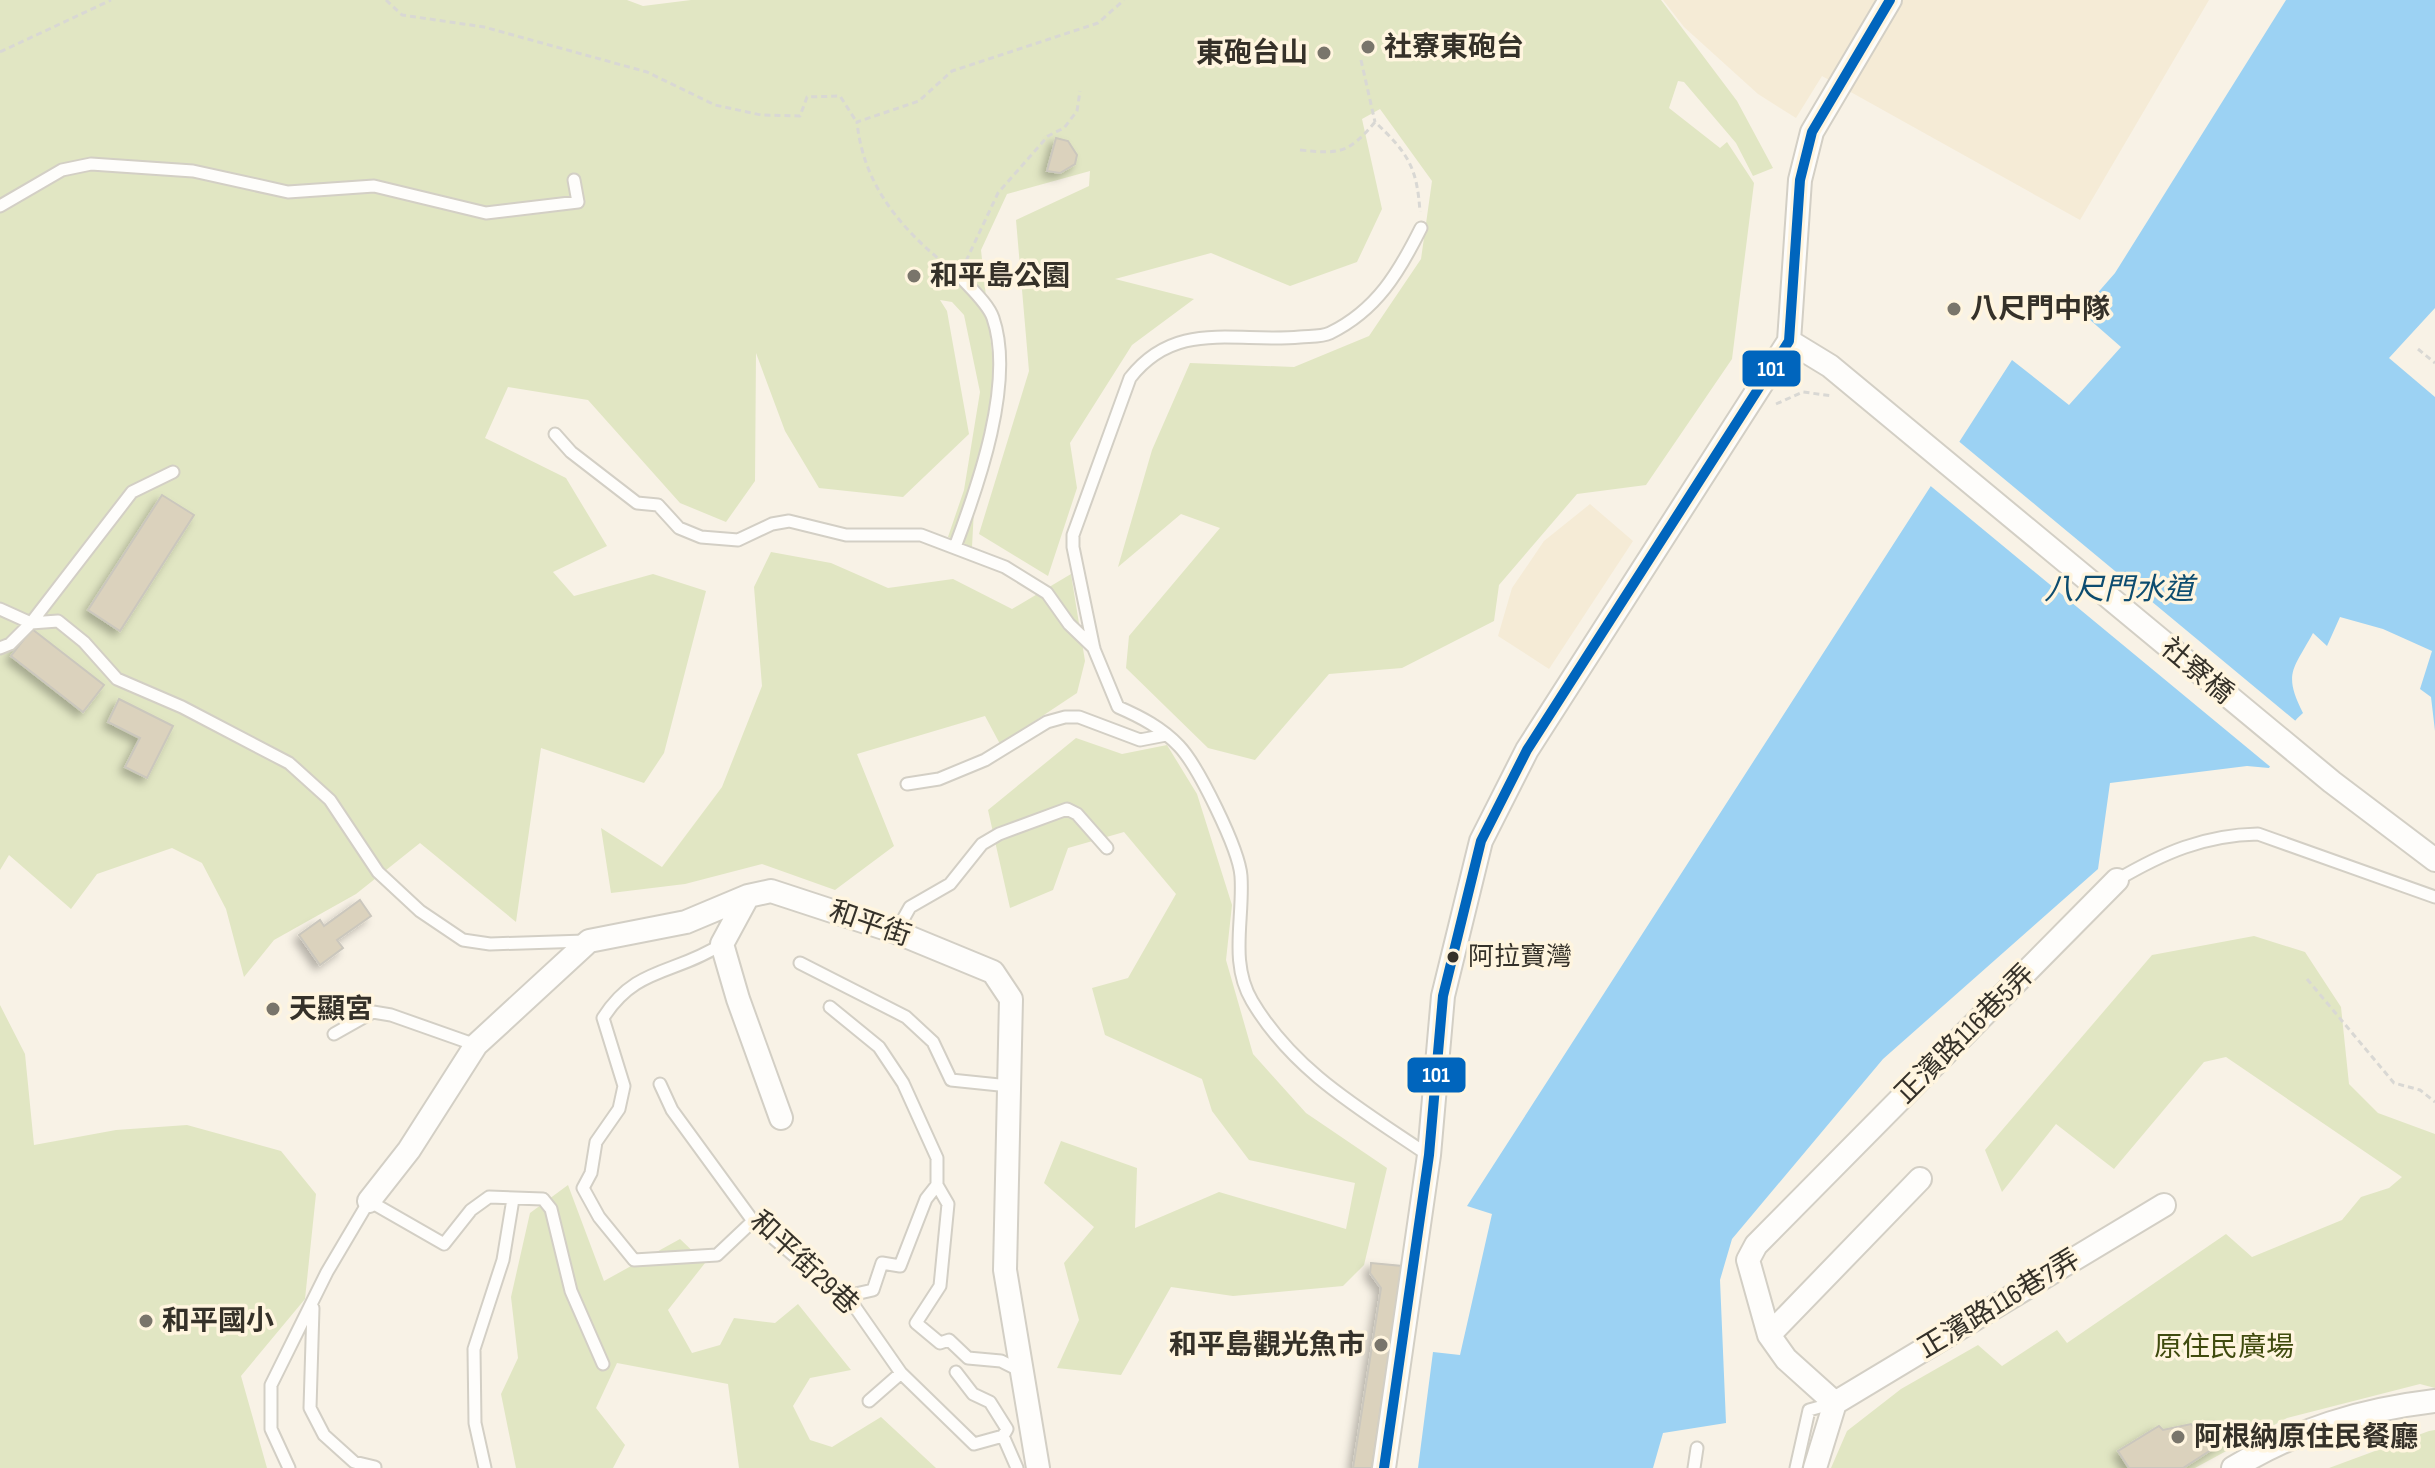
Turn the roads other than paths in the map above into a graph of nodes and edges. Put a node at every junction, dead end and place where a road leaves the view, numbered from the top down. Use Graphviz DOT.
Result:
graph roads {
  1 [pos="1890,0"];
  2 [pos="574,180"];
  3 [pos="0,206"];
  4 [pos="1421,228"];
  5 [pos="958,274"];
  6 [pos="1789,341"];
  7 [pos="555,434"];
  8 [pos="173,472"];
  9 [pos="955,547"];
  10 [pos="0,609"];
  11 [pos="31,623"];
  12 [pos="0,648"];
  13 [pos="1094,649"];
  14 [pos="1166,735"];
  15 [pos="907,784"];
  16 [pos="1107,848"];
  17 [pos="2435,860"];
  18 [pos="2117,880"];
  19 [pos="748,896"];
  20 [pos="2435,897"];
  21 [pos="896,932"];
  22 [pos="589,941"];
  23 [pos="722,944"];
  24 [pos="800,963"];
  25 [pos="830,1007"];
  26 [pos="334,1034"];
  27 [pos="476,1045"];
  28 [pos="660,1084"];
  29 [pos="1009,1086"];
  30 [pos="781,1118"];
  31 [pos="1429,1155"];
  32 [pos="1920,1179"];
  33 [pos="937,1185"];
  34 [pos="513,1199"];
  35 [pos="369,1201"];
  36 [pos="2164,1205"];
  37 [pos="753,1221"];
  38 [pos="842,1297"];
  39 [pos="313,1303"];
  40 [pos="1769,1335"];
  41 [pos="603,1364"];
  42 [pos="956,1372"];
  43 [pos="1024,1372"];
  44 [pos="901,1373"];
  45 [pos="869,1401"];
  46 [pos="2435,1401"];
  47 [pos="1835,1403"];
  48 [pos="1003,1436"];
  49 [pos="1697,1448"];
  50 [pos="375,1467"];
  51 [pos="289,1468"];
  52 [pos="485,1468"];
  53 [pos="1017,1468"];
  54 [pos="1038,1468"];
  55 [pos="1384,1468"];
  56 [pos="1694,1468"];
  57 [pos="1796,1468"];
  58 [pos="1815,1468"];
  59 [pos="2233,1468"];
  1 -- 6 [label="street"];
  2 -- 3 [label="lane"];
  4 -- 13 [label="lane"];
  5 -- 9 [label="lane"];
  6 -- 17 [label="street, 社寮橋"];
  6 -- 31 [label="street"];
  7 -- 9 [label="lane"];
  8 -- 11 [label="lane"];
  9 -- 13 [label="lane"];
  10 -- 11 [label="lane"];
  11 -- 12 [label="lane"];
  11 -- 22 [label="lane"];
  13 -- 14 [label="lane"];
  14 -- 15 [label="lane"];
  14 -- 31 [label="lane"];
  16 -- 21 [label="lane"];
  18 -- 20 [label="lane, 正濱路116巷5弄"];
  18 -- 40 [label="street, 正濱路116巷5弄"];
  19 -- 21 [label="street, 和平街"];
  19 -- 22 [label="street, 和平街"];
  19 -- 23 [label="street"];
  21 -- 29 [label="street, 和平街"];
  22 -- 27 [label="street"];
  23 -- 30 [label="street"];
  23 -- 37 [label="lane"];
  24 -- 29 [label="lane"];
  25 -- 33 [label="lane"];
  26 -- 27 [label="lane"];
  27 -- 35 [label="street"];
  28 -- 37 [label="lane, 和平街29巷"];
  29 -- 43 [label="street, 和平街"];
  31 -- 55 [label="street"];
  32 -- 40 [label="street"];
  33 -- 38 [label="lane"];
  33 -- 43 [label="lane"];
  34 -- 35 [label="lane"];
  34 -- 41 [label="lane"];
  34 -- 52 [label="lane"];
  35 -- 39 [label="lane"];
  36 -- 47 [label="street, 正濱路116巷7弄"];
  37 -- 38 [label="lane, 和平街29巷"];
  38 -- 44 [label="lane, 和平街29巷"];
  39 -- 50 [label="lane"];
  39 -- 51 [label="lane"];
  40 -- 47 [label="street, 正濱路116巷5弄"];
  42 -- 48 [label="lane"];
  43 -- 54 [label="street, 和平街"];
  44 -- 45 [label="lane"];
  44 -- 48 [label="lane, 和平街29巷"];
  46 -- 59 [label="street"];
  47 -- 57 [label="lane"];
  47 -- 58 [label="street"];
  48 -- 53 [label="lane"];
  49 -- 56 [label="lane"];
}
